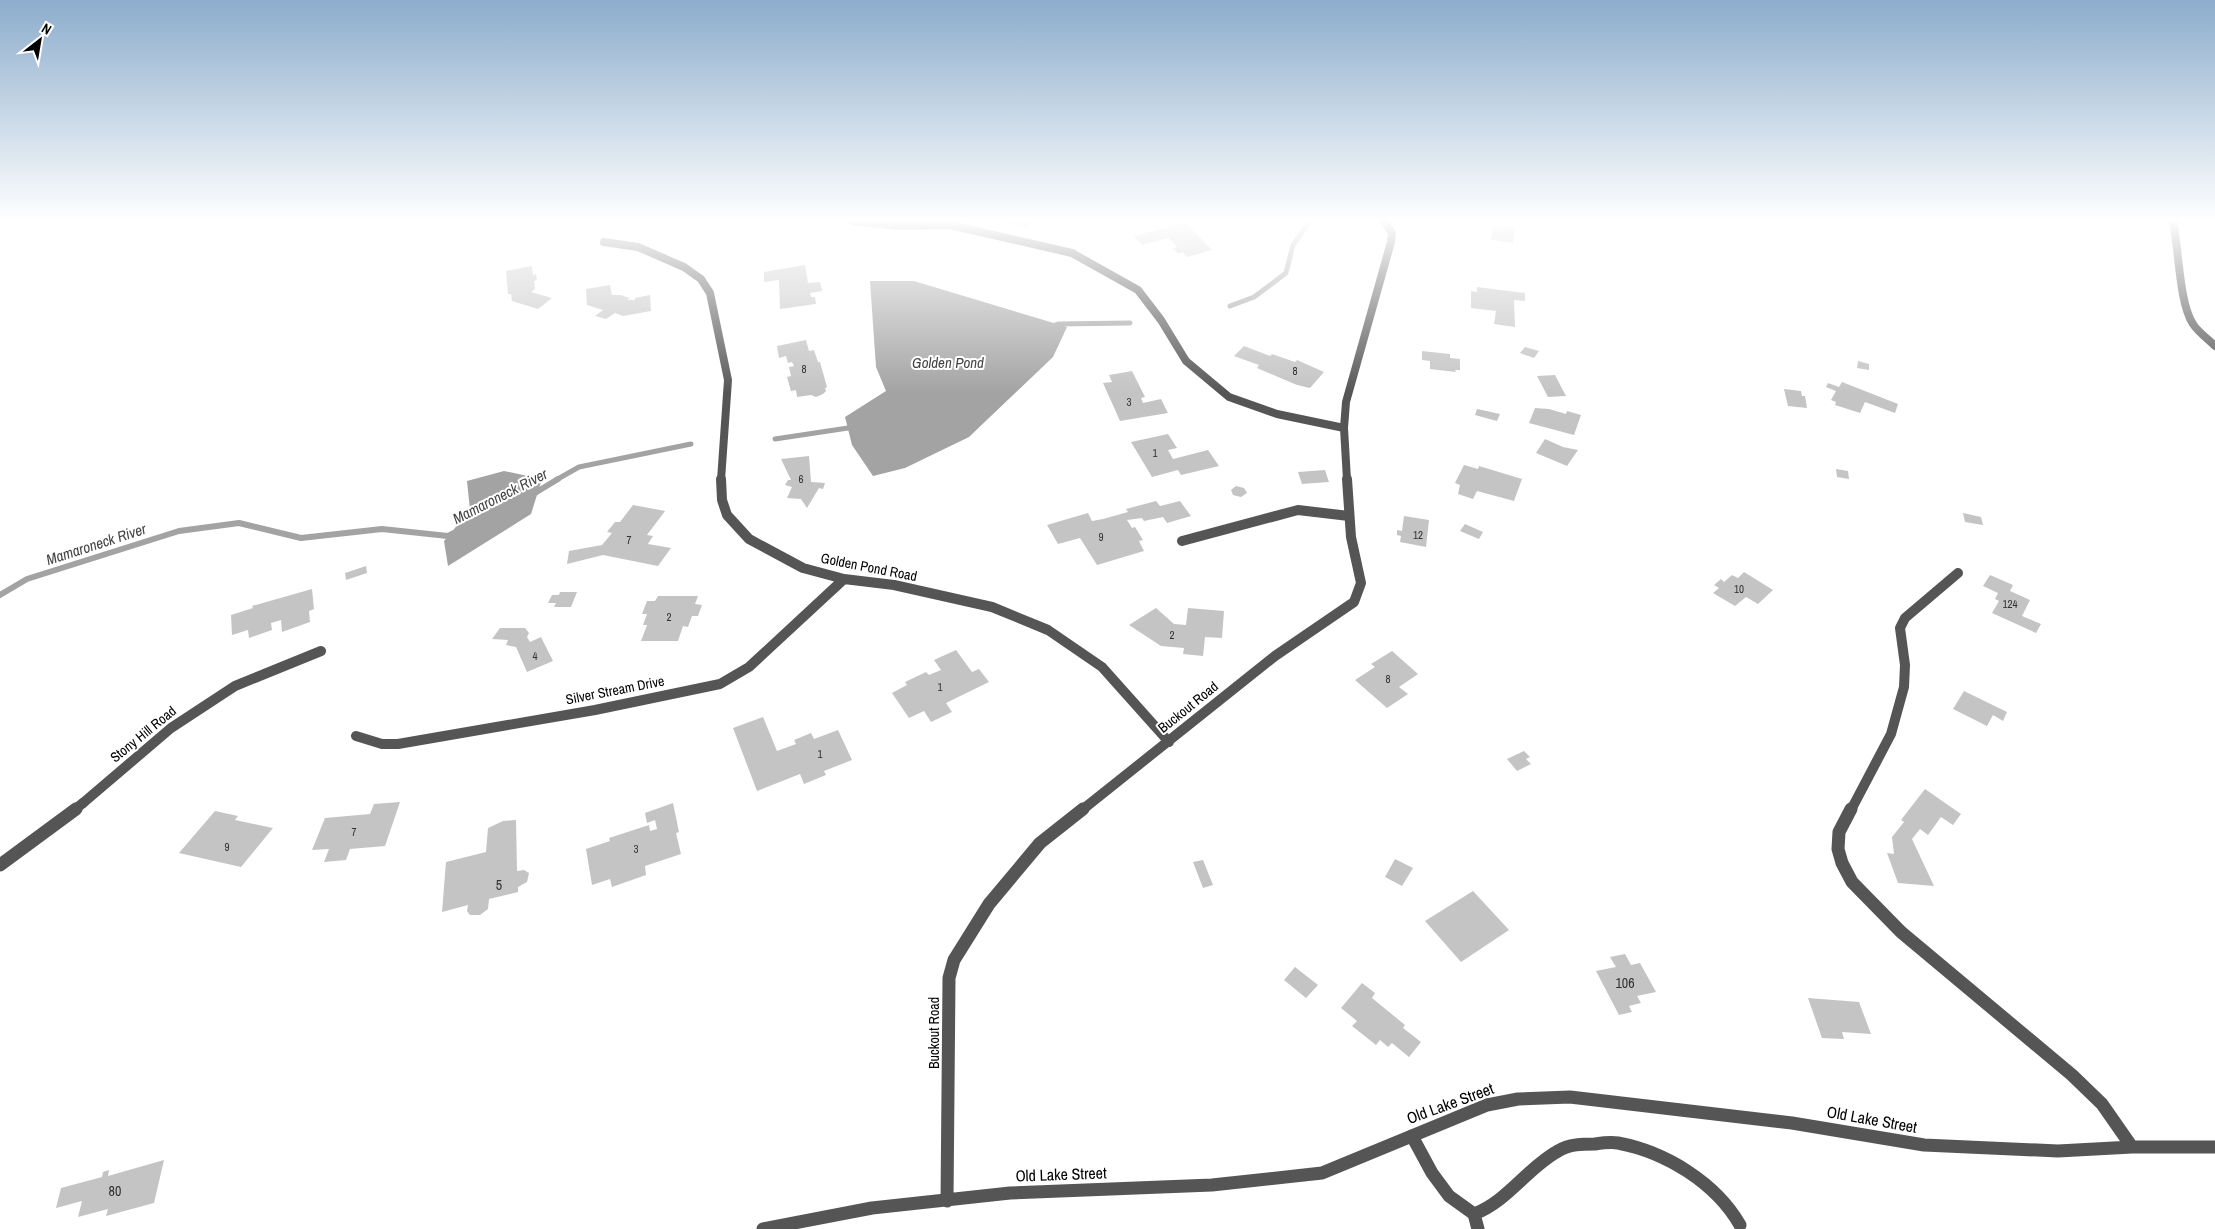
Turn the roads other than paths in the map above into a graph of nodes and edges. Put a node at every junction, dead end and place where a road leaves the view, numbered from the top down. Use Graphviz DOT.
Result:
graph roads {
  1 [pos="700,278"];
  2 [pos="1117,278"];
  3 [pos="1381,278"];
  4 [pos="2181,278"];
  5 [pos="2215,346"];
  6 [pos="1344,428"];
  7 [pos="1349,516"];
  8 [pos="1182,541"];
  9 [pos="1958,573"];
  10 [pos="844,579"];
  11 [pos="321,651"];
  12 [pos="356,736"];
  13 [pos="1169,742"];
  14 [pos="0,866"];
  15 [pos="1412,1136"];
  16 [pos="2132,1147"];
  17 [pos="2215,1147"];
  18 [pos="948,1201"];
  19 [pos="1474,1214"];
  20 [pos="1740,1225"];
  21 [pos="763,1229"];
  22 [pos="1478,1229"];
  1 -- 10 [label="street, Golden Pond Road"];
  2 -- 6 [label="street"];
  3 -- 6 [label="street, Buckout Road"];
  4 -- 5 [label="street"];
  6 -- 7 [label="street, Buckout Road"];
  7 -- 8 [label="street"];
  7 -- 13 [label="street, Buckout Road"];
  9 -- 16 [label="street"];
  10 -- 12 [label="street, Silver Stream Drive"];
  10 -- 13 [label="street, Golden Pond Road"];
  11 -- 14 [label="street, Stony Hill Road"];
  13 -- 18 [label="street, Buckout Road"];
  15 -- 16 [label="street, Old Lake Street"];
  15 -- 18 [label="street, Old Lake Street"];
  15 -- 19 [label="street"];
  16 -- 17 [label="street, Old Lake Street"];
  18 -- 21 [label="street, Old Lake Street"];
  19 -- 20 [label="street"];
  19 -- 22 [label="street"];
}
